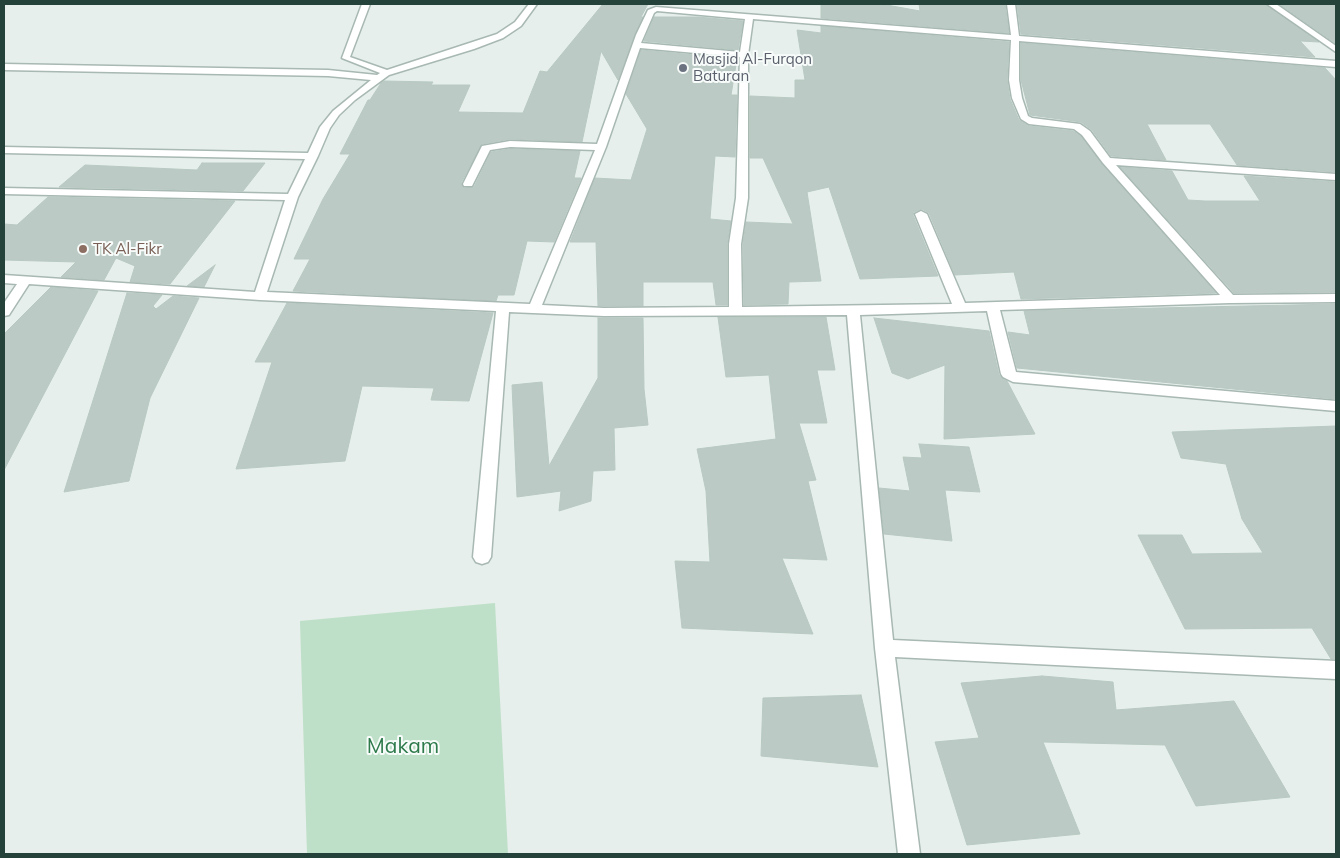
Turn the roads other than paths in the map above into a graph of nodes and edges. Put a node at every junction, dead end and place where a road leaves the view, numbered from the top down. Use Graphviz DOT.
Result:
graph roads {
  1 [pos="366,4"];
  2 [pos="533,4"];
  3 [pos="1011,4"];
  4 [pos="1271,4"];
  5 [pos="750,16"];
  6 [pos="1015,38"];
  7 [pos="637,46"];
  8 [pos="1336,50"];
  9 [pos="744,55"];
  10 [pos="1336,64"];
  11 [pos="4,67"];
  12 [pos="386,73"];
  13 [pos="377,78"];
  14 [pos="601,147"];
  15 [pos="4,150"];
  16 [pos="313,156"];
  17 [pos="1107,161"];
  18 [pos="1336,177"];
  19 [pos="468,184"];
  20 [pos="4,191"];
  21 [pos="292,197"];
  22 [pos="922,214"];
  23 [pos="4,279"];
  24 [pos="26,280"];
  25 [pos="260,296"];
  26 [pos="1336,298"];
  27 [pos="1230,299"];
  28 [pos="993,307"];
  29 [pos="503,308"];
  30 [pos="960,308"];
  31 [pos="534,310"];
  32 [pos="853,311"];
  33 [pos="4,312"];
  34 [pos="736,312"];
  35 [pos="1336,406"];
  36 [pos="482,557"];
  37 [pos="884,648"];
  38 [pos="1336,670"];
  39 [pos="909,854"];
  1 -- 12 [label="street"];
  2 -- 12 [label="street"];
  3 -- 6 [label="street"];
  4 -- 8 [label="street"];
  5 -- 6 [label="street"];
  5 -- 7 [label="street"];
  5 -- 9 [label="street"];
  6 -- 10 [label="street"];
  6 -- 17 [label="street"];
  7 -- 9 [label="street"];
  7 -- 14 [label="street"];
  9 -- 34 [label="street"];
  11 -- 13 [label="street"];
  12 -- 13 [label="street"];
  13 -- 16 [label="street"];
  14 -- 19 [label="street"];
  14 -- 31 [label="street"];
  15 -- 16 [label="street"];
  16 -- 21 [label="street"];
  17 -- 18 [label="street"];
  17 -- 27 [label="street"];
  20 -- 21 [label="street"];
  21 -- 25 [label="street"];
  22 -- 30 [label="street"];
  23 -- 24 [label="street"];
  24 -- 25 [label="street"];
  24 -- 33 [label="street"];
  25 -- 29 [label="street"];
  26 -- 27 [label="street"];
  27 -- 28 [label="street"];
  28 -- 30 [label="street"];
  28 -- 35 [label="street"];
  29 -- 31 [label="street"];
  29 -- 36 [label="street"];
  30 -- 32 [label="street"];
  31 -- 34 [label="street"];
  32 -- 34 [label="street"];
  32 -- 37 [label="street"];
  37 -- 38 [label="street"];
  37 -- 39 [label="street"];
}
